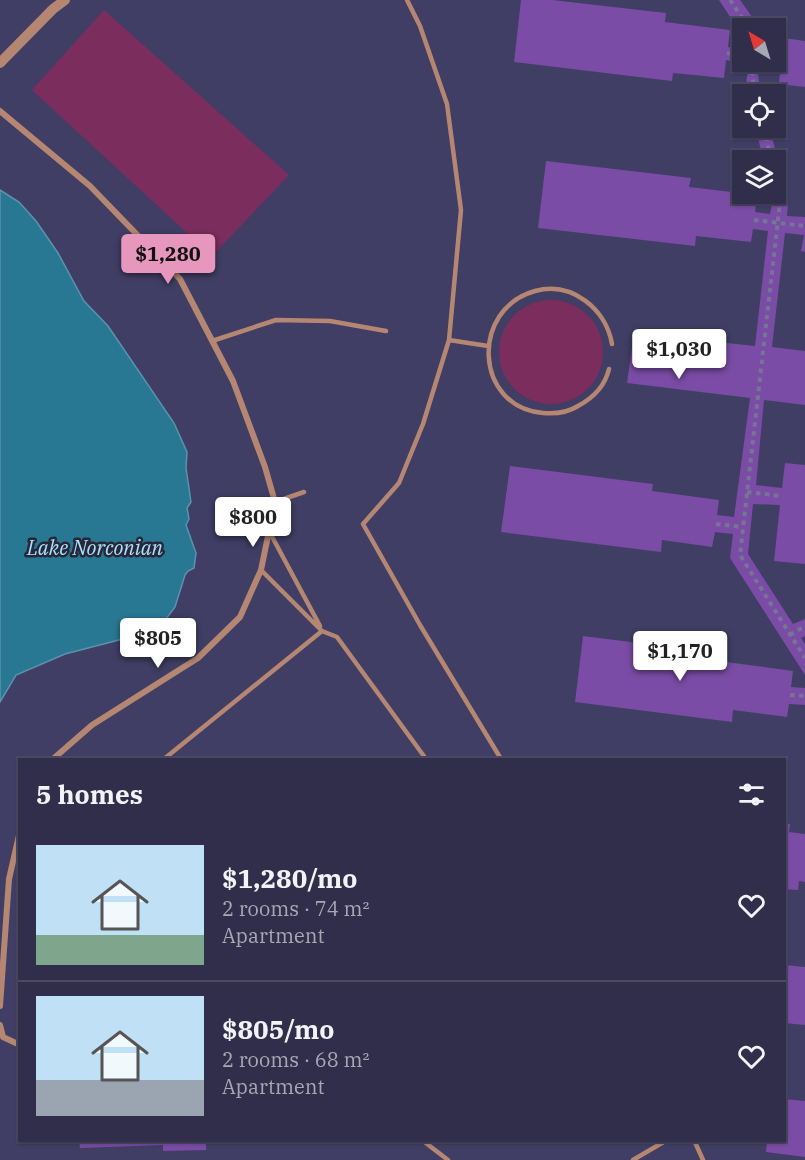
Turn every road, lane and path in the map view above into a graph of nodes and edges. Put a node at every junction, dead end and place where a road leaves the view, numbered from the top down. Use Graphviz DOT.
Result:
graph roads {
  1 [pos="65,0"];
  2 [pos="407,0"];
  3 [pos="730,0"];
  4 [pos="742,18"];
  5 [pos="727,53"];
  6 [pos="732,54"];
  7 [pos="0,63"];
  8 [pos="0,111"];
  9 [pos="780,204"];
  10 [pos="754,220"];
  11 [pos="778,224"];
  12 [pos="805,226"];
  13 [pos="386,331"];
  14 [pos="449,340"];
  15 [pos="212,341"];
  16 [pos="612,344"];
  17 [pos="488,346"];
  18 [pos="609,369"];
  19 [pos="304,492"];
  20 [pos="747,492"];
  21 [pos="781,496"];
  22 [pos="275,502"];
  23 [pos="716,524"];
  24 [pos="743,527"];
  25 [pos="269,531"];
  26 [pos="261,570"];
  27 [pos="805,626"];
  28 [pos="322,631"];
  29 [pos="790,635"];
  30 [pos="805,658"];
  31 [pos="790,695"];
  32 [pos="805,696"];
  33 [pos="54,758"];
  34 [pos="165,758"];
  35 [pos="425,758"];
  36 [pos="500,758"];
  37 [pos="18,840"];
  38 [pos="0,1006"];
  39 [pos="0,1025"];
  40 [pos="2,1039"];
  41 [pos="18,1044"];
  42 [pos="425,1142"];
  43 [pos="664,1142"];
  44 [pos="695,1142"];
  45 [pos="448,1160"];
  46 [pos="633,1160"];
  47 [pos="703,1160"];
  1 -- 7 [label="street"];
  2 -- 14 [label="lane"];
  3 -- 4 [label="path"];
  5 -- 6 [label="path"];
  8 -- 15 [label="street"];
  9 -- 11 [label="path"];
  10 -- 11 [label="path"];
  11 -- 12 [label="path"];
  11 -- 20 [label="path"];
  13 -- 15 [label="lane"];
  14 -- 17 [label="lane"];
  14 -- 36 [label="lane"];
  15 -- 22 [label="street"];
  16 -- 17 [label="lane"];
  17 -- 18 [label="lane"];
  19 -- 22 [label="lane"];
  20 -- 21 [label="path"];
  20 -- 24 [label="path"];
  22 -- 25 [label="street"];
  23 -- 24 [label="path"];
  24 -- 29 [label="path"];
  25 -- 26 [label="street"];
  25 -- 28 [label="lane"];
  26 -- 28 [label="lane"];
  26 -- 33 [label="street"];
  27 -- 29 [label="path"];
  28 -- 34 [label="lane"];
  28 -- 35 [label="lane"];
  29 -- 30 [label="path"];
  31 -- 32 [label="path"];
  37 -- 38 [label="street"];
  39 -- 40 [label="street"];
  40 -- 41 [label="street"];
  42 -- 45 [label="lane"];
  43 -- 46 [label="lane"];
  44 -- 47 [label="lane"];
}
